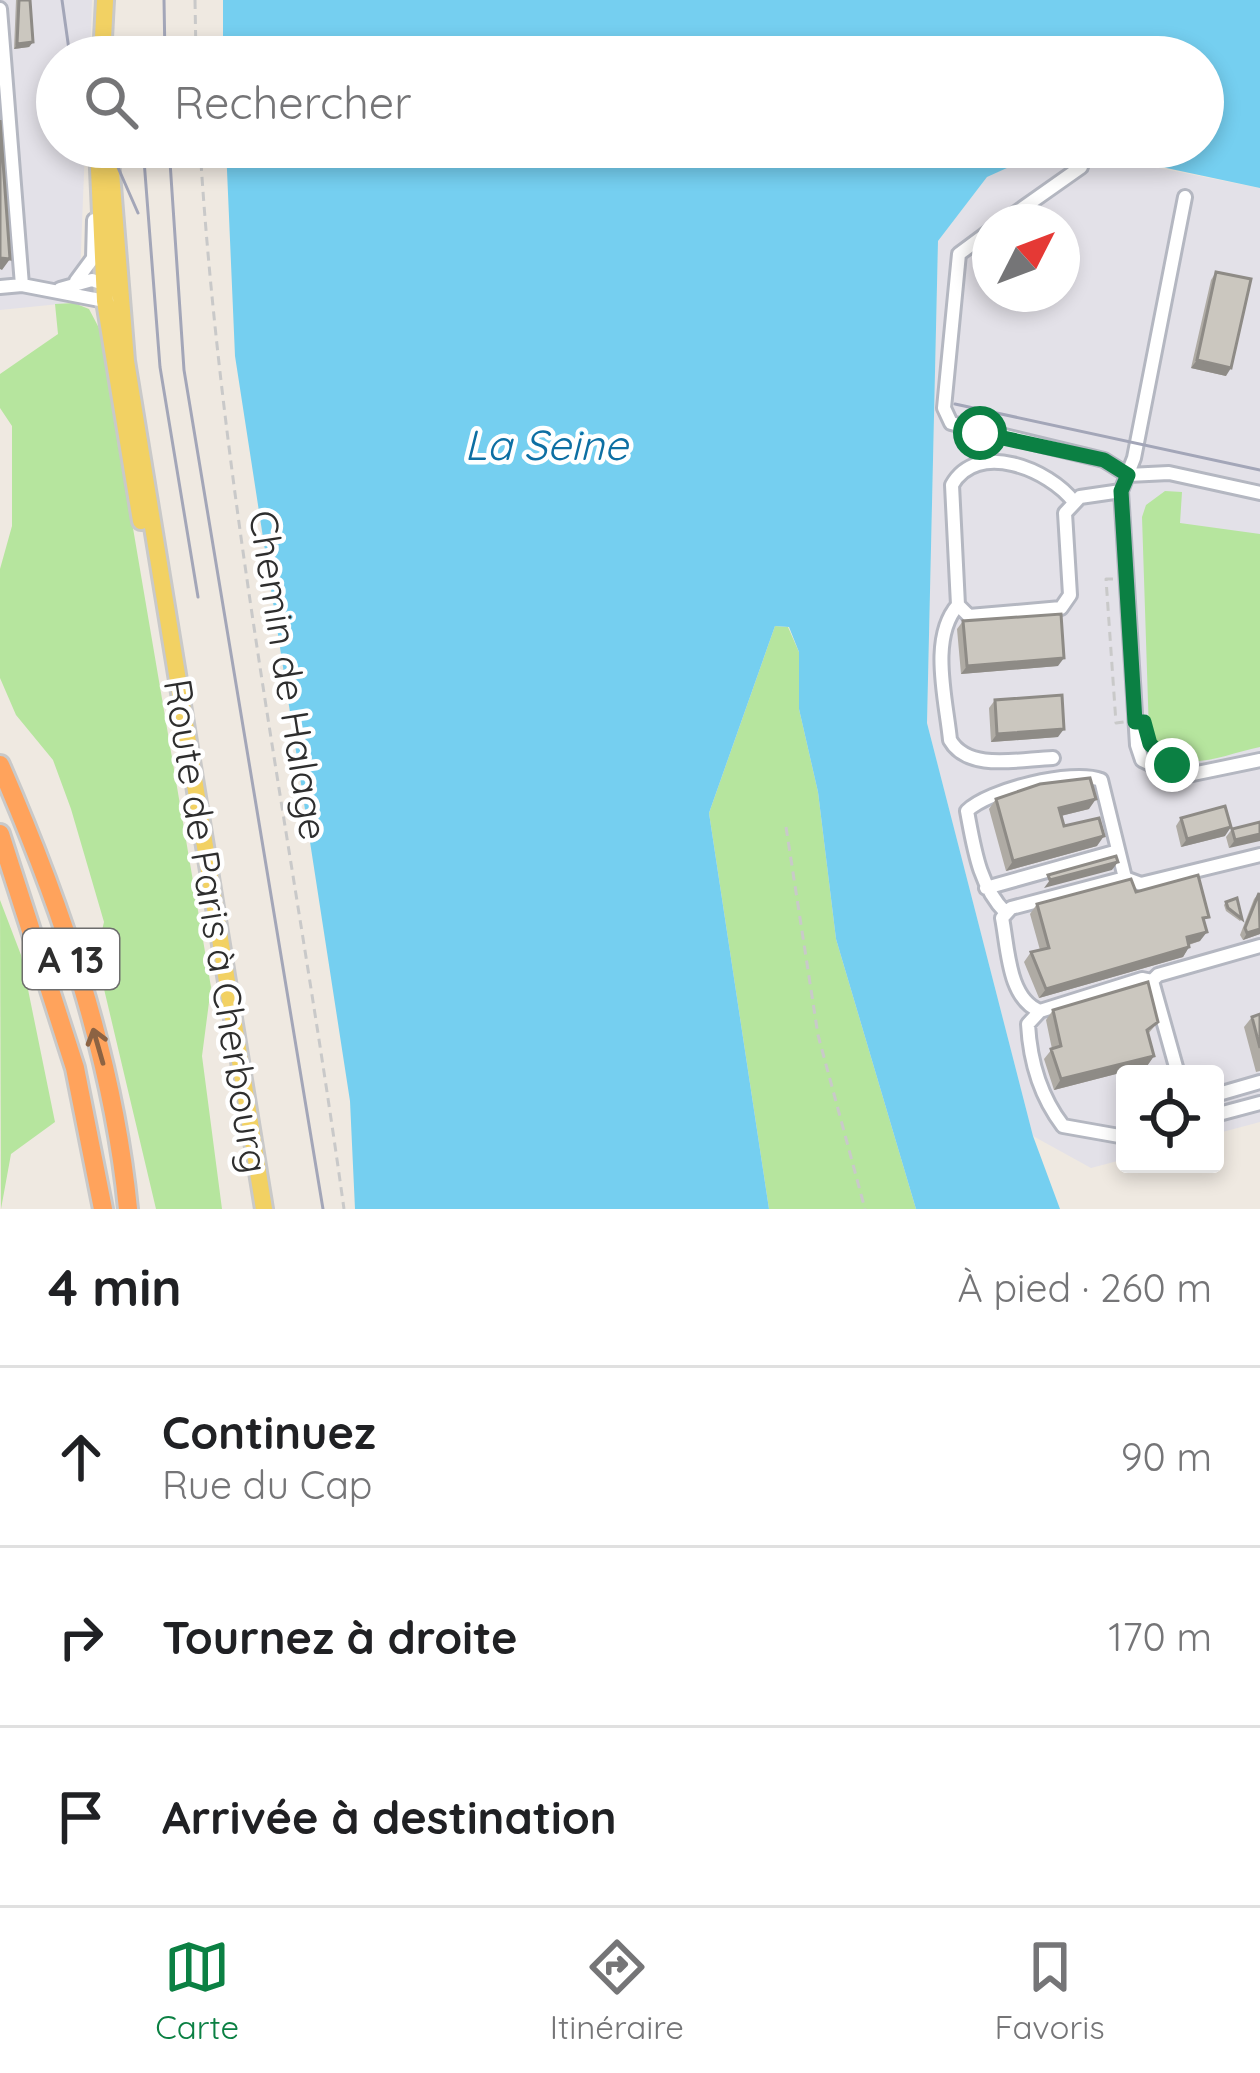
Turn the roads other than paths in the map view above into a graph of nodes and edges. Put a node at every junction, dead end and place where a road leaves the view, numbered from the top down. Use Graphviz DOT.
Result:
graph roads {
  1 [pos="105,0"];
  2 [pos="0,9"];
  3 [pos="104,36"];
  4 [pos="102,168"];
  5 [pos="105,168"];
  6 [pos="1080,168"];
  7 [pos="1184,197"];
  8 [pos="1029,204"];
  9 [pos="972,244"];
  10 [pos="76,281"];
  11 [pos="22,285"];
  12 [pos="0,287"];
  13 [pos="60,289"];
  14 [pos="109,291"];
  15 [pos="1128,475"];
  16 [pos="1121,491"];
  17 [pos="1260,493"];
  18 [pos="1074,502"];
  19 [pos="958,605"];
  20 [pos="1053,758"];
  21 [pos="1260,760"];
  22 [pos="0,764"];
  23 [pos="0,834"];
  24 [pos="1118,850"];
  25 [pos="1260,855"];
  26 [pos="1125,878"];
  27 [pos="986,887"];
  28 [pos="1006,913"];
  29 [pos="1260,946"];
  30 [pos="1152,981"];
  31 [pos="1040,1011"];
  32 [pos="1175,1065"];
  33 [pos="1260,1082"];
  34 [pos="1224,1092"];
  35 [pos="1260,1103"];
  36 [pos="1224,1112"];
  37 [pos="1116,1135"];
  38 [pos="123,1160"];
  39 [pos="103,1209"];
  40 [pos="128,1209"];
  41 [pos="141,1209"];
  42 [pos="264,1209"];
  1 -- 3 [label="main road"];
  2 -- 11 [label="street"];
  4 -- 10 [label="street"];
  5 -- 14 [label="main road, Route de Paris à Cherbourg"];
  6 -- 8 [label="street"];
  7 -- 15 [label="street"];
  9 -- 15 [label="street"];
  10 -- 13 [label="street"];
  10 -- 14 [label="street"];
  11 -- 12 [label="street"];
  11 -- 13 [label="street"];
  13 -- 14 [label="street"];
  14 -- 42 [label="main road, Route de Paris à Cherbourg"];
  15 -- 16 [label="street"];
  15 -- 17 [label="street"];
  16 -- 18 [label="street"];
  16 -- 21 [label="street"];
  18 -- 19 [label="street"];
  18 -- 19 [label="street"];
  19 -- 20 [label="street"];
  38 -- 22 [label="highway, A 13, one-way"];
  23 -- 39 [label="highway, A 13"];
  24 -- 26 [label="street"];
  24 -- 27 [label="street"];
  24 -- 27 [label="street"];
  25 -- 26 [label="street"];
  26 -- 28 [label="street"];
  27 -- 28 [label="street"];
  28 -- 31 [label="street"];
  29 -- 30 [label="street"];
  30 -- 31 [label="street"];
  30 -- 32 [label="street"];
  31 -- 37 [label="street"];
  33 -- 34 [label="street"];
  35 -- 36 [label="street"];
  38 -- 40 [label="highway, A 13"];
  38 -- 41 [label="highway"];
}
